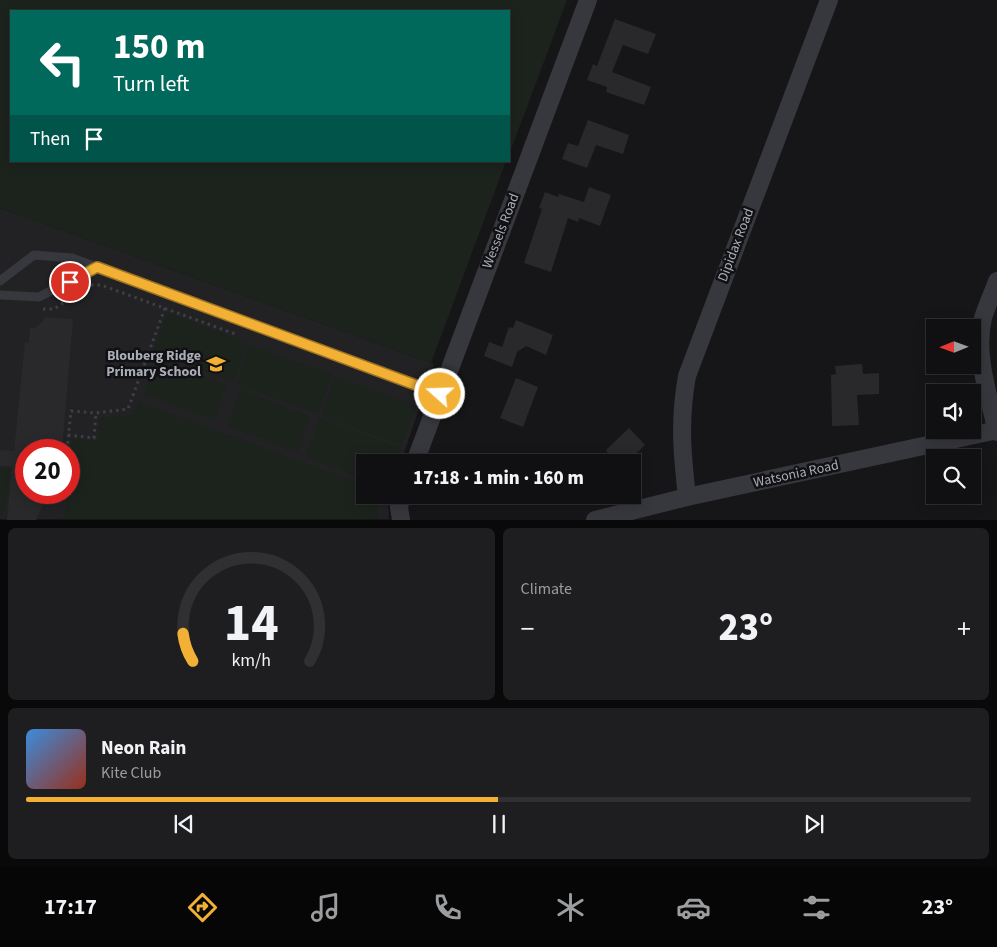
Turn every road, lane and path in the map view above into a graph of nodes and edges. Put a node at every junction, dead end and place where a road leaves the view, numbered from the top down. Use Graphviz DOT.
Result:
graph roads {
  1 [pos="588,0"];
  2 [pos="829,0"];
  3 [pos="97,267"];
  4 [pos="0,281"];
  5 [pos="997,281"];
  6 [pos="0,295"];
  7 [pos="35,308"];
  8 [pos="165,308"];
  9 [pos="240,335"];
  10 [pos="440,394"];
  11 [pos="96,413"];
  12 [pos="997,431"];
  13 [pos="68,435"];
  14 [pos="68,439"];
  15 [pos="418,454"];
  16 [pos="687,497"];
  17 [pos="400,504"];
  18 [pos="401,520"];
  19 [pos="594,520"];
  1 -- 10 [label="street, Wessels Road"];
  2 -- 16 [label="street, Dipidax Road"];
  3 -- 4 [label="lane"];
  3 -- 6 [label="lane"];
  3 -- 10 [label="lane"];
  5 -- 12 [label="street"];
  7 -- 8 [label="path"];
  8 -- 9 [label="path"];
  8 -- 11 [label="path"];
  10 -- 15 [label="street, Wessels Road"];
  11 -- 13 [label="path"];
  11 -- 13 [label="path"];
  12 -- 16 [label="street, Watsonia Road"];
  13 -- 14 [label="path"];
  16 -- 19 [label="street, Watsonia Road"];
  17 -- 18 [label="street"];
}
